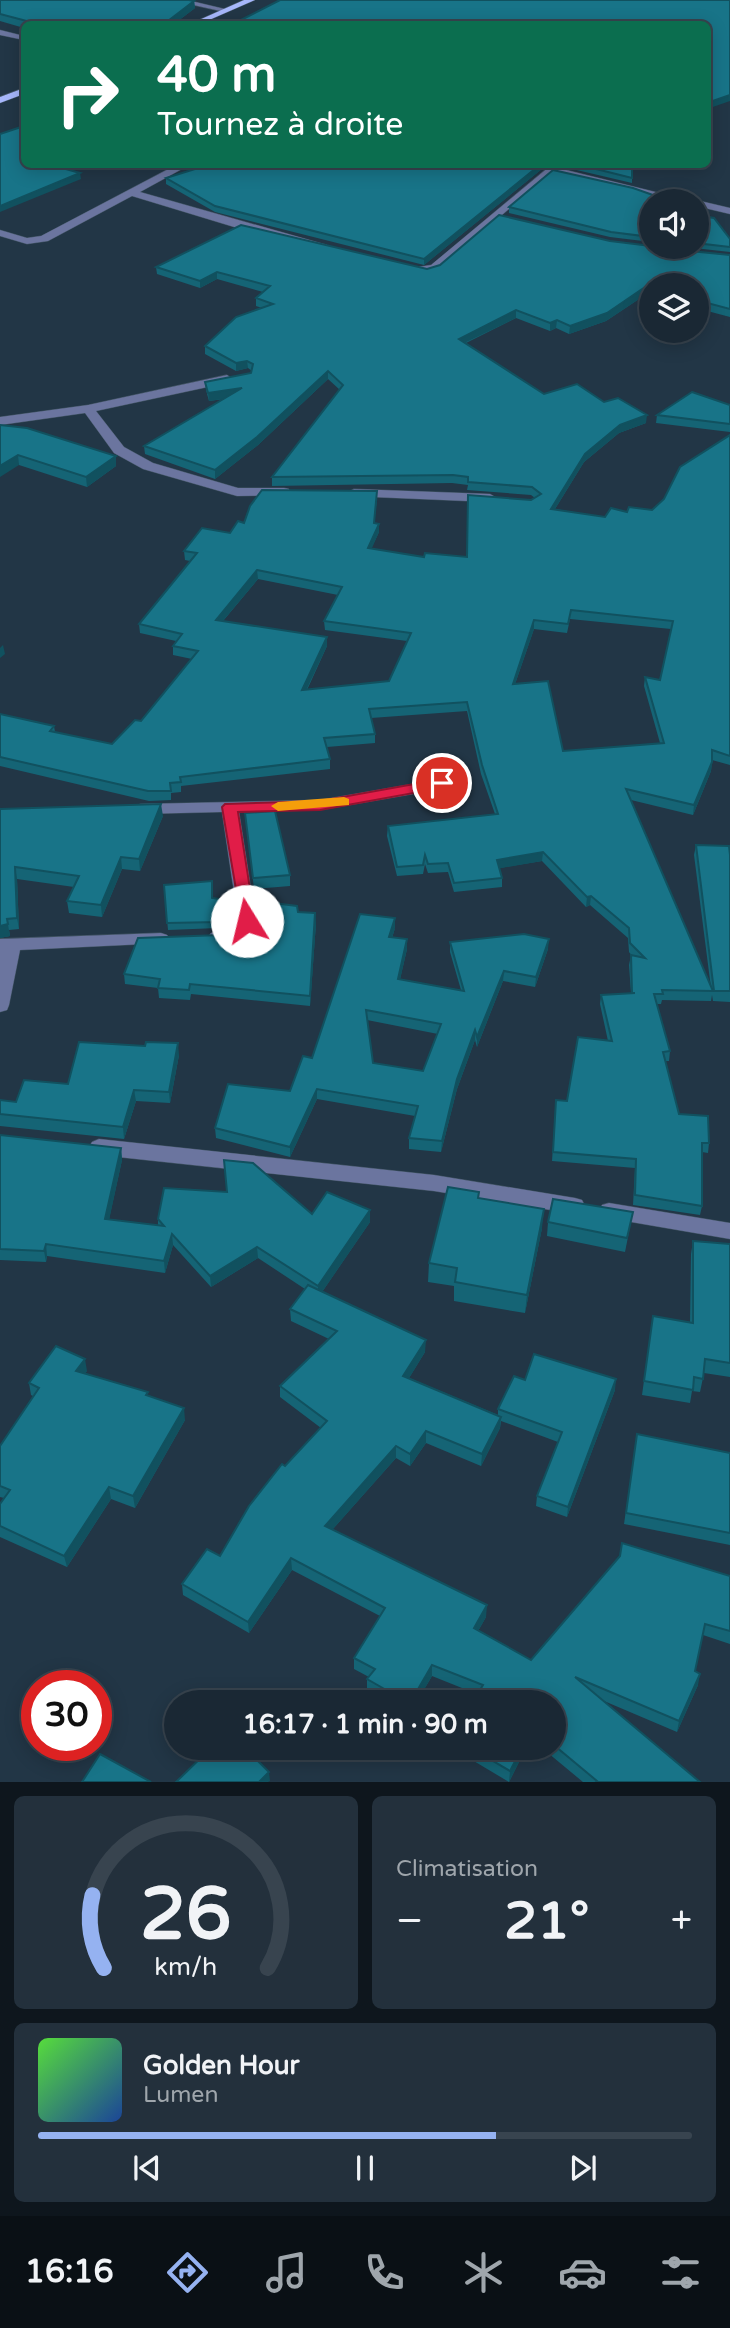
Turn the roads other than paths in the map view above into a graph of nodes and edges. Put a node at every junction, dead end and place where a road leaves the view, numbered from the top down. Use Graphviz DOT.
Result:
graph roads {
  1 [pos="175,0"];
  2 [pos="251,0"];
  3 [pos="225,10"];
  4 [pos="201,21"];
  5 [pos="0,32"];
  6 [pos="21,37"];
  7 [pos="21,92"];
  8 [pos="0,100"];
  9 [pos="178,168"];
  10 [pos="554,168"];
  11 [pos="559,168"];
  12 [pos="640,189"];
  13 [pos="131,193"];
  14 [pos="709,206"];
  15 [pos="730,211"];
  16 [pos="495,215"];
  17 [pos="508,219"];
  18 [pos="0,233"];
  19 [pos="328,246"];
  20 [pos="405,267"];
  21 [pos="247,375"];
  22 [pos="88,409"];
  23 [pos="0,421"];
  24 [pos="304,492"];
  25 [pos="345,492"];
  26 [pos="505,500"];
  27 [pos="442,783"];
  28 [pos="230,807"];
  29 [pos="121,809"];
  30 [pos="6,945"];
  31 [pos="0,1005"];
  32 [pos="81,1145"];
  33 [pos="730,1231"];
  1 -- 3 [label="street"];
  2 -- 3 [label="main road"];
  3 -- 4 [label="main road"];
  5 -- 6 [label="street"];
  7 -- 8 [label="main road"];
  9 -- 13 [label="street"];
  10 -- 16 [label="street"];
  11 -- 12 [label="street"];
  13 -- 18 [label="street"];
  13 -- 19 [label="street"];
  14 -- 15 [label="street"];
  16 -- 17 [label="street"];
  16 -- 20 [label="street"];
  21 -- 22 [label="street"];
  22 -- 23 [label="street"];
  22 -- 24 [label="street"];
  25 -- 26 [label="street"];
  27 -- 28 [label="street"];
  28 -- 29 [label="street"];
  28 -- 30 [label="street"];
  30 -- 31 [label="street"];
  32 -- 33 [label="street"];
}
